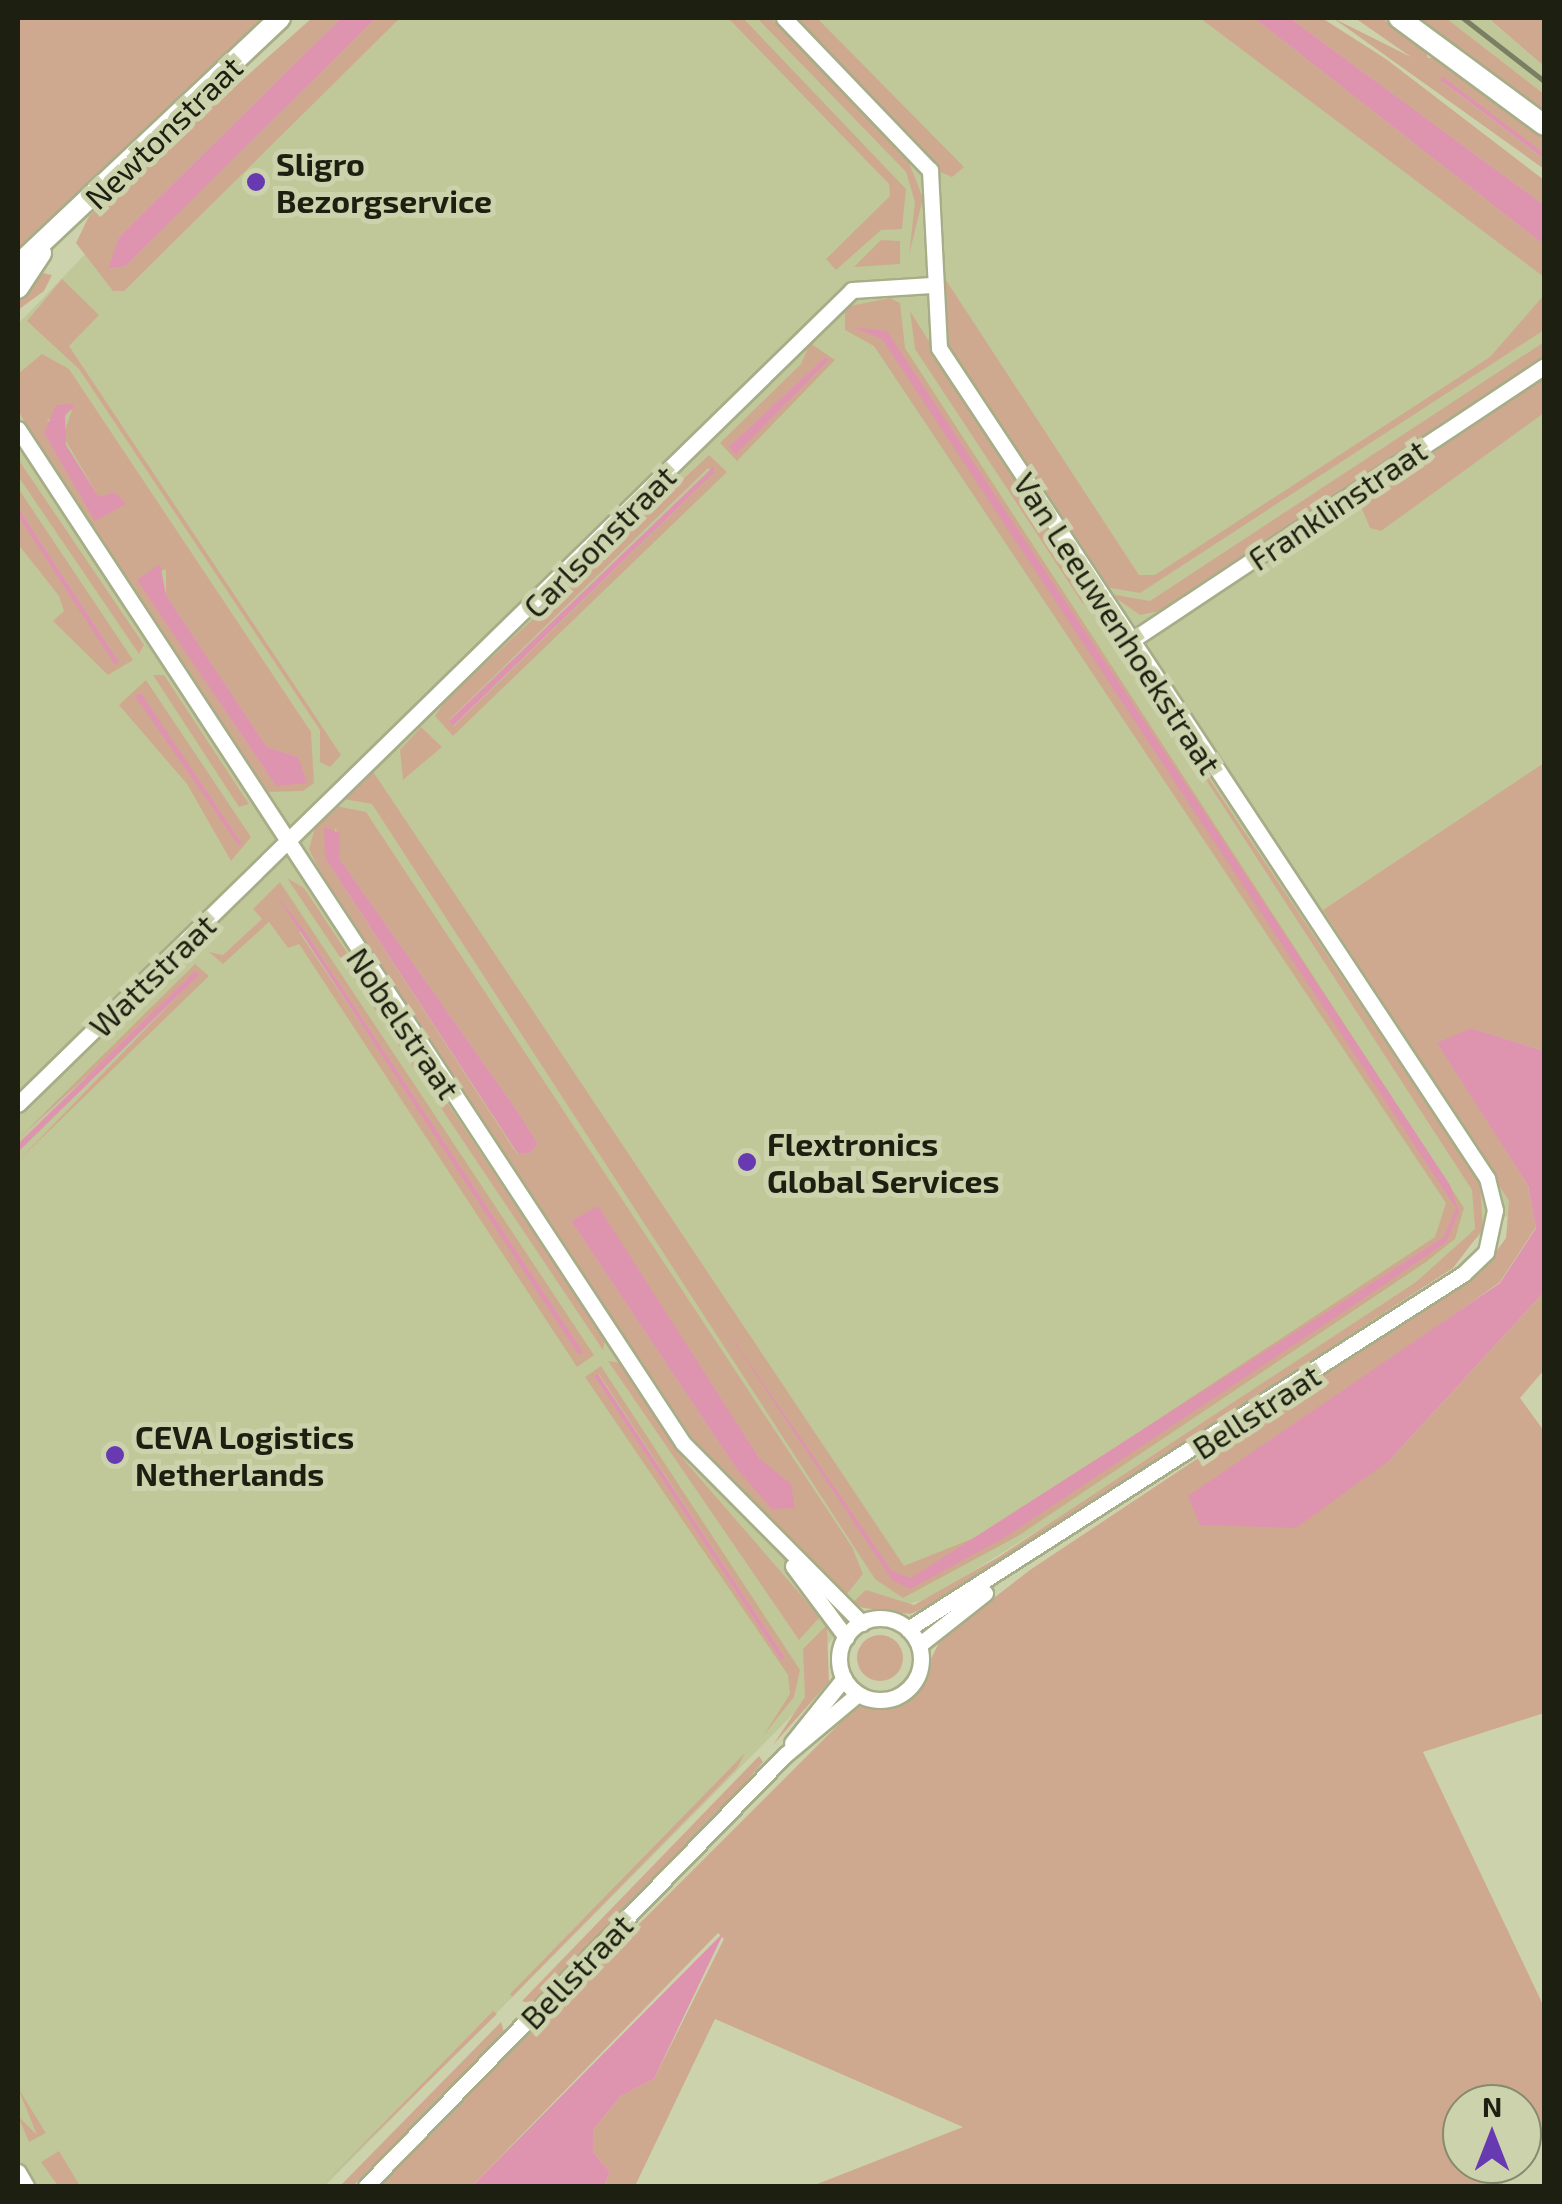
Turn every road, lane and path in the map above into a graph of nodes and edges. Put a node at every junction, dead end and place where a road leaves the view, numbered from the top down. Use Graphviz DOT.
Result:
graph roads {
  1 [pos="280,18"];
  2 [pos="784,18"];
  3 [pos="1399,18"];
  4 [pos="1544,125"];
  5 [pos="45,247"];
  6 [pos="18,265"];
  7 [pos="932,285"];
  8 [pos="18,288"];
  9 [pos="1544,366"];
  10 [pos="18,429"];
  11 [pos="18,448"];
  12 [pos="42,476"];
  13 [pos="1128,642"];
  14 [pos="286,846"];
  15 [pos="18,1104"];
  16 [pos="1494,1231"];
  17 [pos="786,1554"];
  18 [pos="1003,1577"];
  19 [pos="862,1623"];
  20 [pos="908,1630"];
  21 [pos="846,1638"];
  22 [pos="919,1645"];
  23 [pos="844,1678"];
  24 [pos="858,1694"];
  25 [pos="785,1756"];
  26 [pos="18,2172"];
  27 [pos="26,2186"];
  28 [pos="366,2186"];
  1 -- 5 [label="street, Newtonstraat"];
  2 -- 7 [label="street, Van Leeuwenhoekstraat"];
  3 -- 4 [label="street"];
  5 -- 6 [label="street, Newtonstraat"];
  5 -- 8 [label="street, Newtonstraat"];
  7 -- 13 [label="street, Van Leeuwenhoekstraat"];
  7 -- 14 [label="street, Carlsonstraat"];
  9 -- 13 [label="street, Franklinstraat"];
  10 -- 12 [label="street, Nobelstraat"];
  11 -- 12 [label="street, Nobelstraat"];
  12 -- 14 [label="street, Nobelstraat"];
  13 -- 16 [label="street, Van Leeuwenhoekstraat"];
  14 -- 15 [label="street, Wattstraat"];
  14 -- 17 [label="street, Nobelstraat"];
  16 -- 18 [label="street, Bellstraat"];
  17 -- 19 [label="street, Nobelstraat"];
  17 -- 21 [label="street, Nobelstraat"];
  18 -- 20 [label="street, Bellstraat"];
  18 -- 22 [label="street, Bellstraat"];
  19 -- 20 [label="street"];
  19 -- 21 [label="street"];
  20 -- 22 [label="street"];
  21 -- 23 [label="street"];
  22 -- 24 [label="street"];
  23 -- 24 [label="street"];
  23 -- 25 [label="street, Bellstraat"];
  24 -- 25 [label="street, Bellstraat"];
  25 -- 28 [label="street, Bellstraat"];
  26 -- 27 [label="street"];
}
